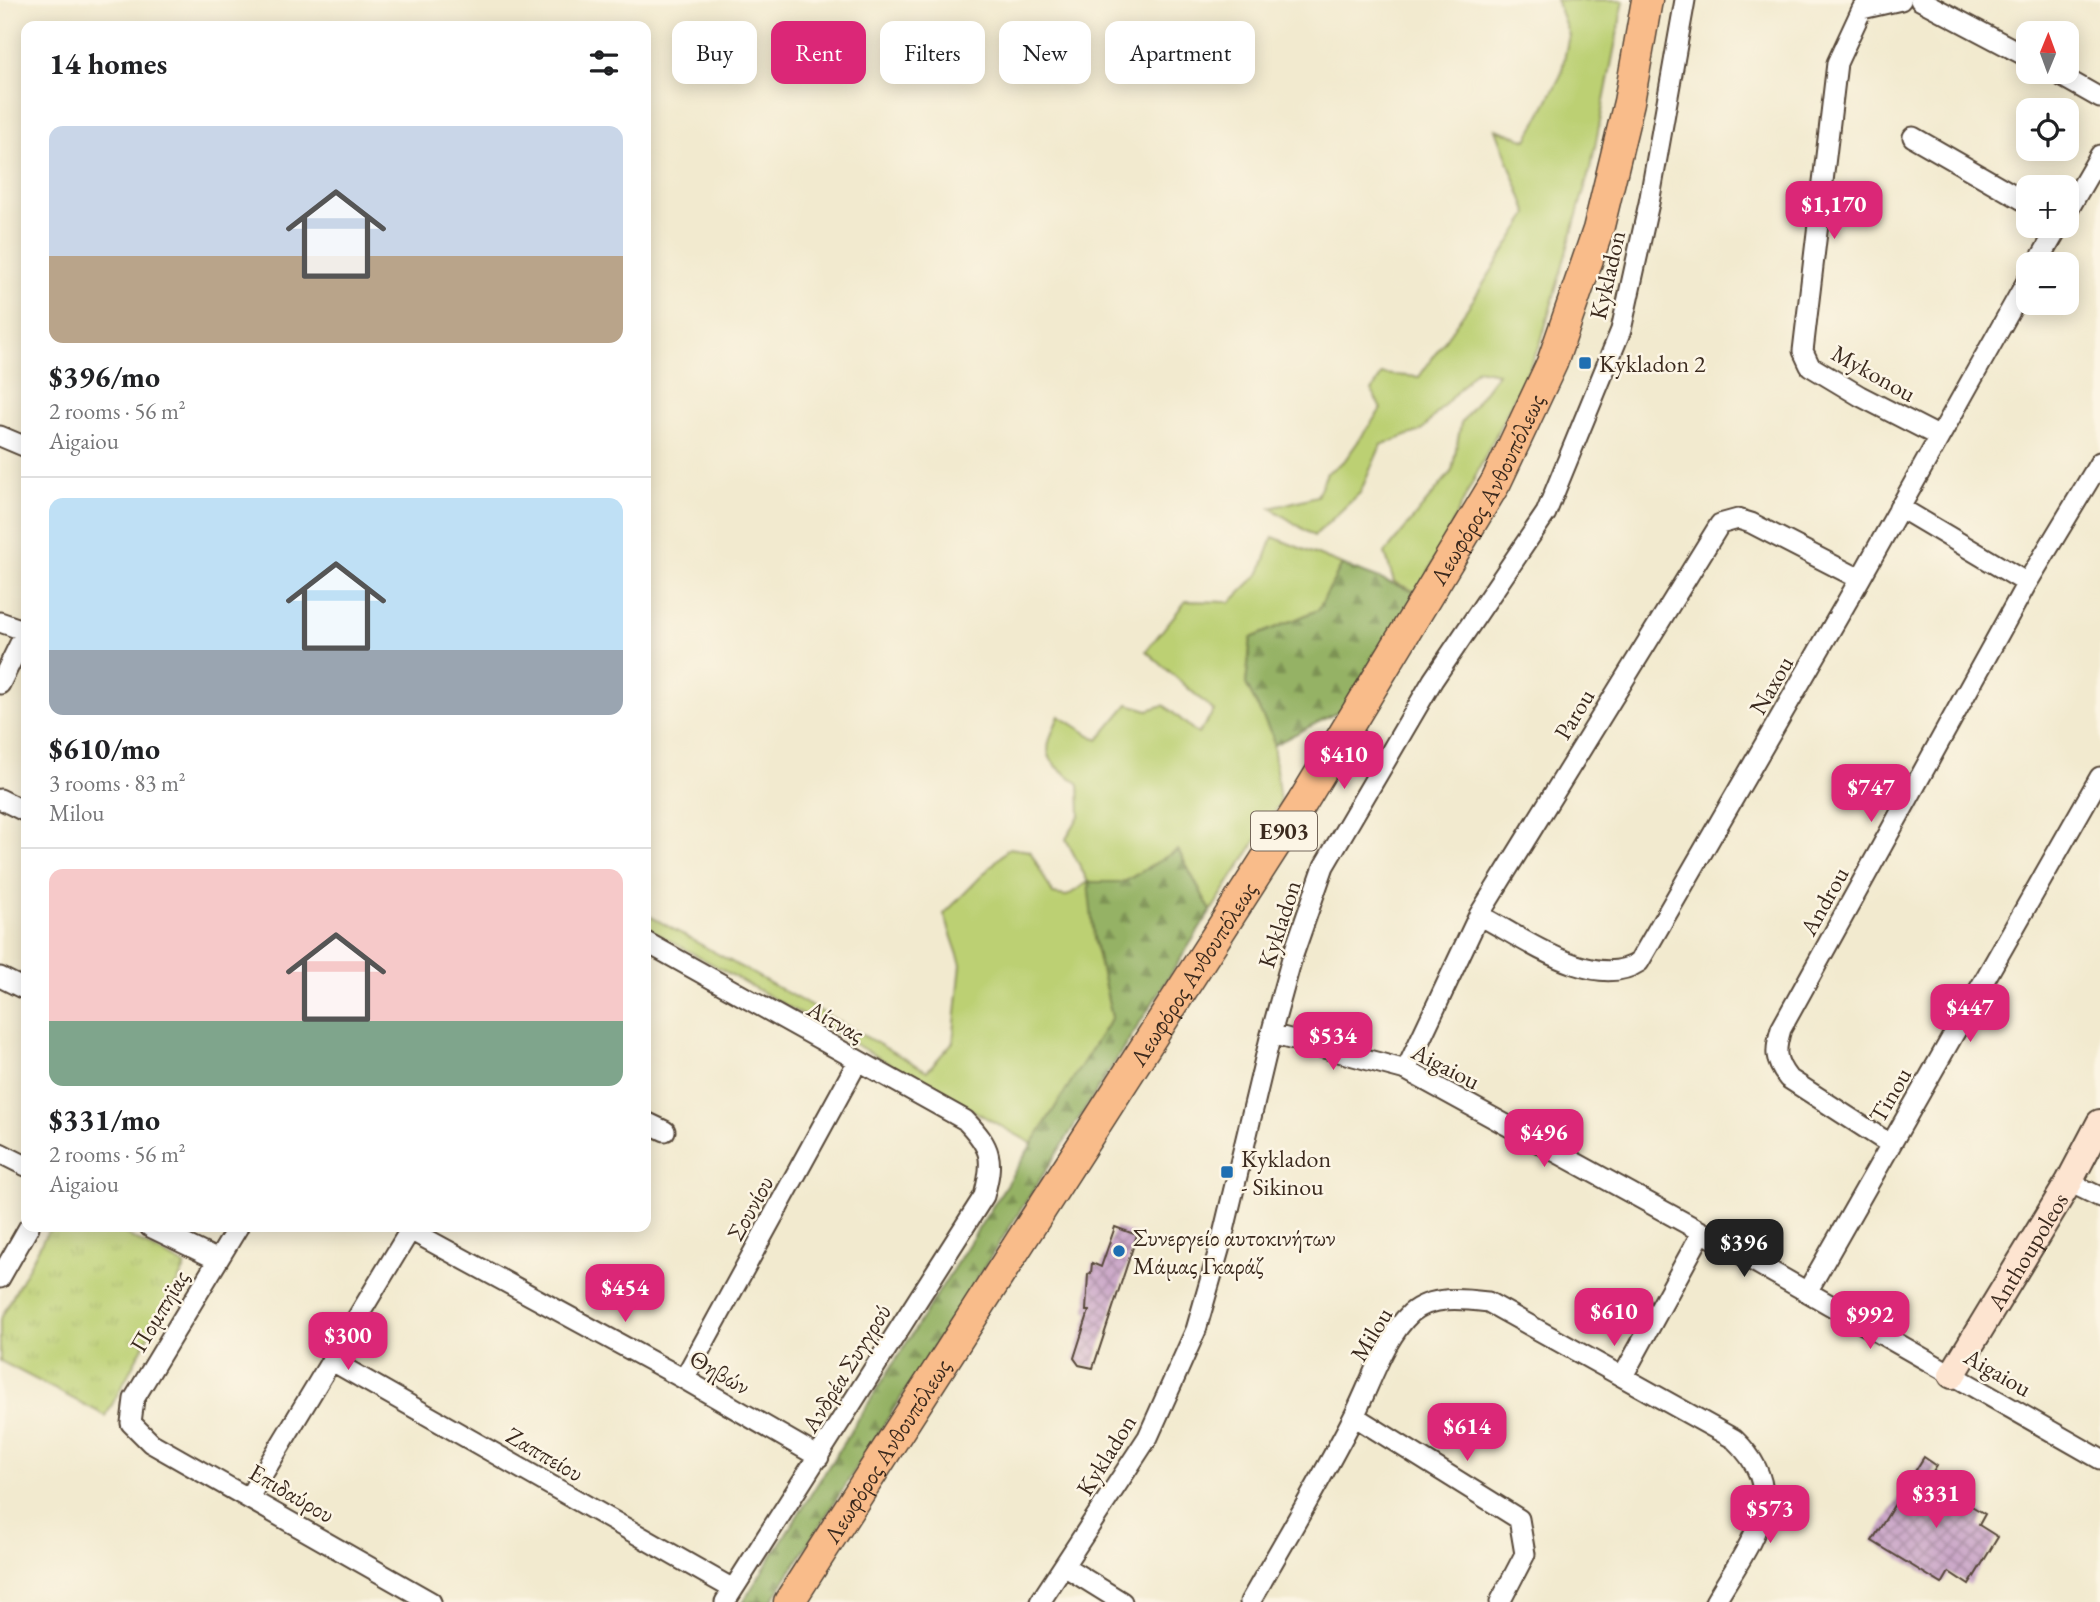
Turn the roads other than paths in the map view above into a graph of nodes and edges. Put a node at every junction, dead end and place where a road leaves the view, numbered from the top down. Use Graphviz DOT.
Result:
graph roads {
  1 [pos="1647,0"];
  2 [pos="1685,0"];
  3 [pos="1901,0"];
  4 [pos="1920,0"];
  5 [pos="2016,51"];
  6 [pos="2075,84"];
  7 [pos="2100,98"];
  8 [pos="1913,137"];
  9 [pos="2100,155"];
  10 [pos="2079,191"];
  11 [pos="2016,196"];
  12 [pos="2016,300"];
  13 [pos="0,436"];
  14 [pos="1938,436"];
  15 [pos="21,445"];
  16 [pos="2100,462"];
  17 [pos="1899,507"];
  18 [pos="1860,579"];
  19 [pos="2027,583"];
  20 [pos="0,622"];
  21 [pos="21,629"];
  22 [pos="21,641"];
  23 [pos="0,684"];
  24 [pos="2100,777"];
  25 [pos="0,799"];
  26 [pos="21,810"];
  27 [pos="1479,915"];
  28 [pos="651,945"];
  29 [pos="0,977"];
  30 [pos="21,988"];
  31 [pos="1271,1034"];
  32 [pos="858,1061"];
  33 [pos="1406,1070"];
  34 [pos="651,1124"];
  35 [pos="2100,1124"];
  36 [pos="665,1131"];
  37 [pos="1890,1143"];
  38 [pos="0,1153"];
  39 [pos="991,1153"];
  40 [pos="21,1164"];
  41 [pos="2069,1182"];
  42 [pos="2100,1197"];
  43 [pos="26,1232"];
  44 [pos="160,1232"];
  45 [pos="235,1232"];
  46 [pos="409,1232"];
  47 [pos="416,1232"];
  48 [pos="1702,1232"];
  49 [pos="218,1260"];
  50 [pos="0,1278"];
  51 [pos="1807,1292"];
  52 [pos="332,1360"];
  53 [pos="1952,1375"];
  54 [pos="1623,1376"];
  55 [pos="684,1379"];
  56 [pos="1354,1416"];
  57 [pos="131,1423"];
  58 [pos="819,1457"];
  59 [pos="2100,1459"];
  60 [pos="249,1497"];
  61 [pos="1064,1566"];
  62 [pos="729,1596"];
  63 [pos="431,1602"];
  64 [pos="789,1602"];
  65 [pos="1040,1602"];
  66 [pos="1122,1602"];
  67 [pos="1250,1602"];
  68 [pos="1500,1602"];
  69 [pos="1715,1602"];
  1 -- 64 [label="main road, Λεωφόρος Ανθουπόλεως / E903"];
  2 -- 31 [label="street, Kykladon"];
  3 -- 14 [label="street, Mykonou"];
  4 -- 5 [label="street"];
  6 -- 7 [label="street"];
  8 -- 11 [label="street"];
  9 -- 10 [label="street"];
  12 -- 14 [label="street, Naxou"];
  13 -- 15 [label="street"];
  14 -- 17 [label="street, Naxou"];
  16 -- 19 [label="street, Androu"];
  17 -- 18 [label="street, Naxou"];
  17 -- 19 [label="street"];
  18 -- 27 [label="street, Parou"];
  18 -- 27 [label="street, Naxou"];
  19 -- 37 [label="street, Androu"];
  20 -- 21 [label="street"];
  22 -- 23 [label="street"];
  24 -- 37 [label="street, Tinou"];
  25 -- 26 [label="street"];
  27 -- 33 [label="street, Parou"];
  28 -- 32 [label="street, Αίτνας"];
  29 -- 30 [label="street"];
  31 -- 33 [label="street, Aigaiou"];
  31 -- 61 [label="street, Kykladon"];
  32 -- 39 [label="street, Αίτνας"];
  32 -- 55 [label="street, Σουνίου"];
  33 -- 48 [label="street, Aigaiou"];
  34 -- 36 [label="street"];
  35 -- 41 [label="street, Anthoupoleos"];
  37 -- 51 [label="street, Tinou"];
  38 -- 40 [label="street"];
  39 -- 58 [label="street, Ανδρέα Συγγρού"];
  41 -- 42 [label="street"];
  41 -- 53 [label="street, Anthoupoleos"];
  43 -- 50 [label="street"];
  44 -- 49 [label="street"];
  45 -- 49 [label="street, Πομπηϊας"];
  46 -- 52 [label="street"];
  47 -- 55 [label="street, Θηβών"];
  48 -- 51 [label="street, Aigaiou"];
  48 -- 54 [label="street"];
  49 -- 57 [label="street, Πομπηϊας"];
  51 -- 53 [label="street, Aigaiou"];
  52 -- 60 [label="street"];
  52 -- 62 [label="street, Ζαππείου"];
  53 -- 59 [label="street, Aigaiou"];
  54 -- 56 [label="street, Milou"];
  54 -- 69 [label="street, Milou"];
  55 -- 58 [label="street, Θηβών"];
  56 -- 67 [label="street, Milou"];
  56 -- 68 [label="street"];
  57 -- 60 [label="street, Επιδαύρου"];
  58 -- 62 [label="street, Ανδρέα Συγγρού"];
  60 -- 63 [label="street, Επιδαύρου"];
  61 -- 65 [label="street, Kykladon"];
  61 -- 66 [label="street"];
}
